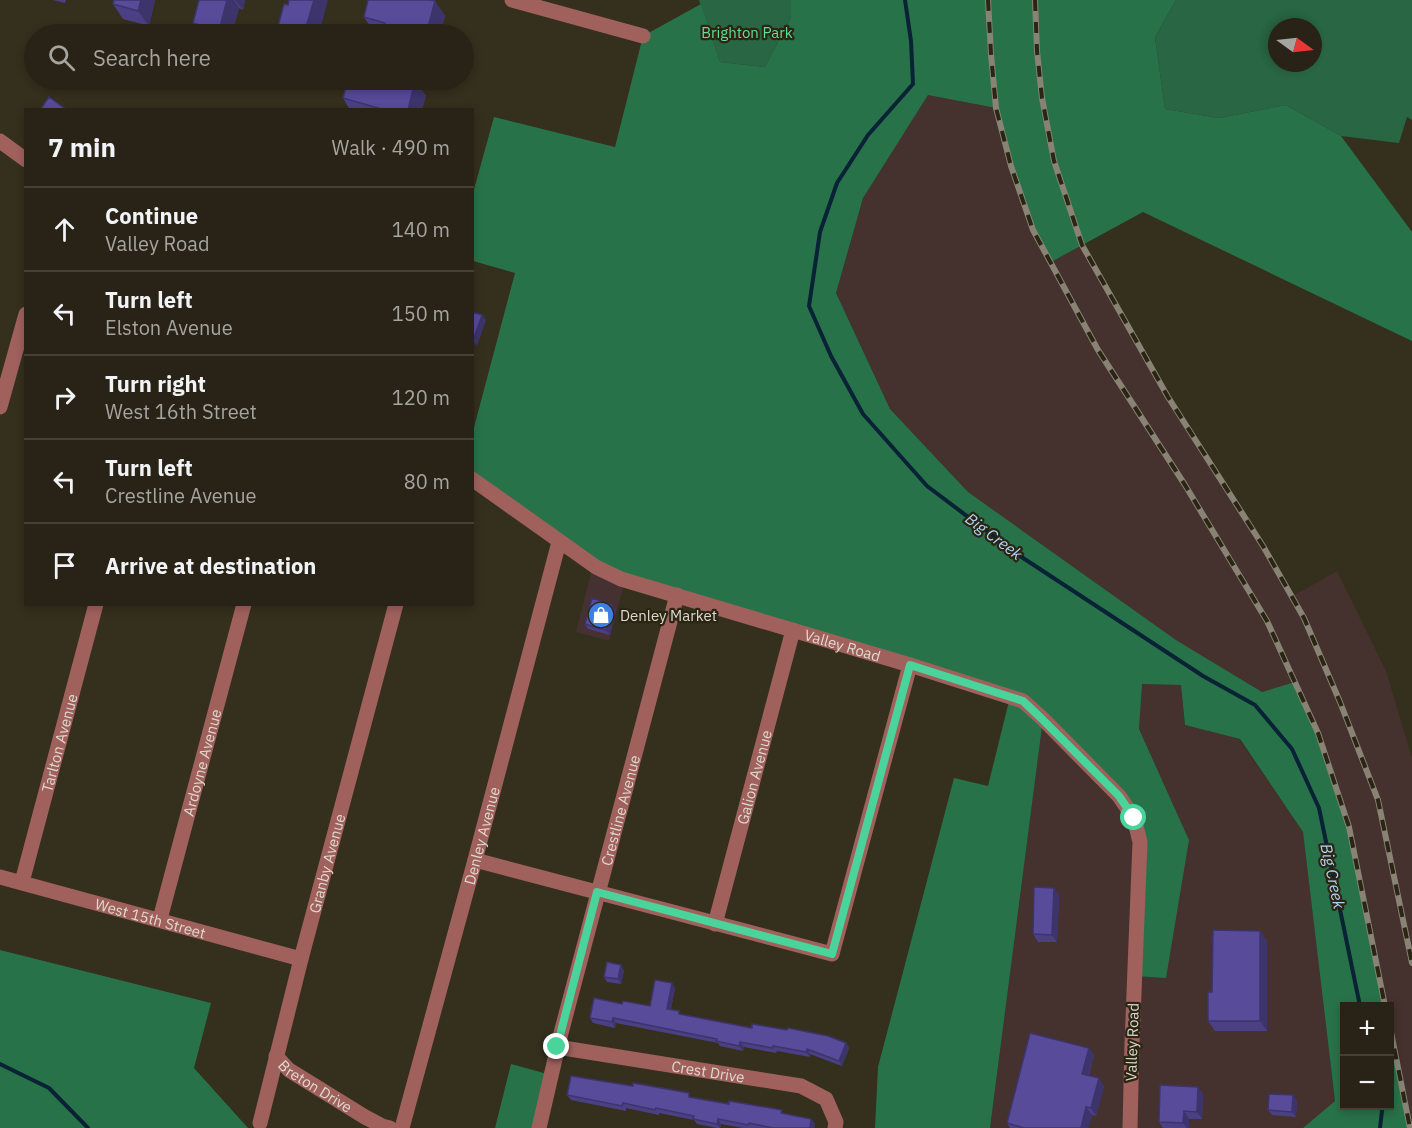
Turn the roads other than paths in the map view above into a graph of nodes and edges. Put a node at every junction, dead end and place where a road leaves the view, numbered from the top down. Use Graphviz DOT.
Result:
graph roads {
  1 [pos="512,0"];
  2 [pos="643,36"];
  3 [pos="0,141"];
  4 [pos="24,159"];
  5 [pos="24,321"];
  6 [pos="0,407"];
  7 [pos="474,481"];
  8 [pos="559,542"];
  9 [pos="677,595"];
  10 [pos="95,606"];
  11 [pos="243,606"];
  12 [pos="395,606"];
  13 [pos="794,630"];
  14 [pos="910,665"];
  15 [pos="475,860"];
  16 [pos="0,876"];
  17 [pos="22,882"];
  18 [pos="597,892"];
  19 [pos="160,919"];
  20 [pos="715,924"];
  21 [pos="301,959"];
  22 [pos="557,1047"];
  23 [pos="276,1056"];
  24 [pos="260,1123"];
  25 [pos="390,1128"];
  26 [pos="402,1128"];
  27 [pos="539,1128"];
  28 [pos="835,1128"];
  29 [pos="1130,1128"];
  1 -- 2 [label="street"];
  3 -- 4 [label="street"];
  5 -- 6 [label="street"];
  7 -- 8 [label="street, Valley Road"];
  8 -- 9 [label="street, Valley Road"];
  8 -- 15 [label="street, Denley Avenue"];
  9 -- 13 [label="street, Valley Road"];
  9 -- 18 [label="street, Crestline Avenue"];
  10 -- 17 [label="street, Tarlton Avenue"];
  11 -- 19 [label="street, Ardoyne Avenue"];
  12 -- 21 [label="street, Granby Avenue"];
  13 -- 14 [label="street, Valley Road"];
  13 -- 20 [label="street, Galion Avenue"];
  14 -- 20 [label="street"];
  14 -- 29 [label="street, Valley Road"];
  15 -- 18 [label="street"];
  15 -- 26 [label="street, Denley Avenue"];
  16 -- 17 [label="street, West 15th Street"];
  17 -- 19 [label="street, West 15th Street"];
  18 -- 20 [label="street"];
  18 -- 22 [label="street, Crestline Avenue"];
  19 -- 21 [label="street, West 15th Street"];
  21 -- 23 [label="street, Granby Avenue"];
  22 -- 27 [label="street, Crestline Avenue"];
  22 -- 28 [label="street, Crest Drive"];
  23 -- 24 [label="street, Granby Avenue"];
  23 -- 25 [label="street, Breton Drive"];
}
